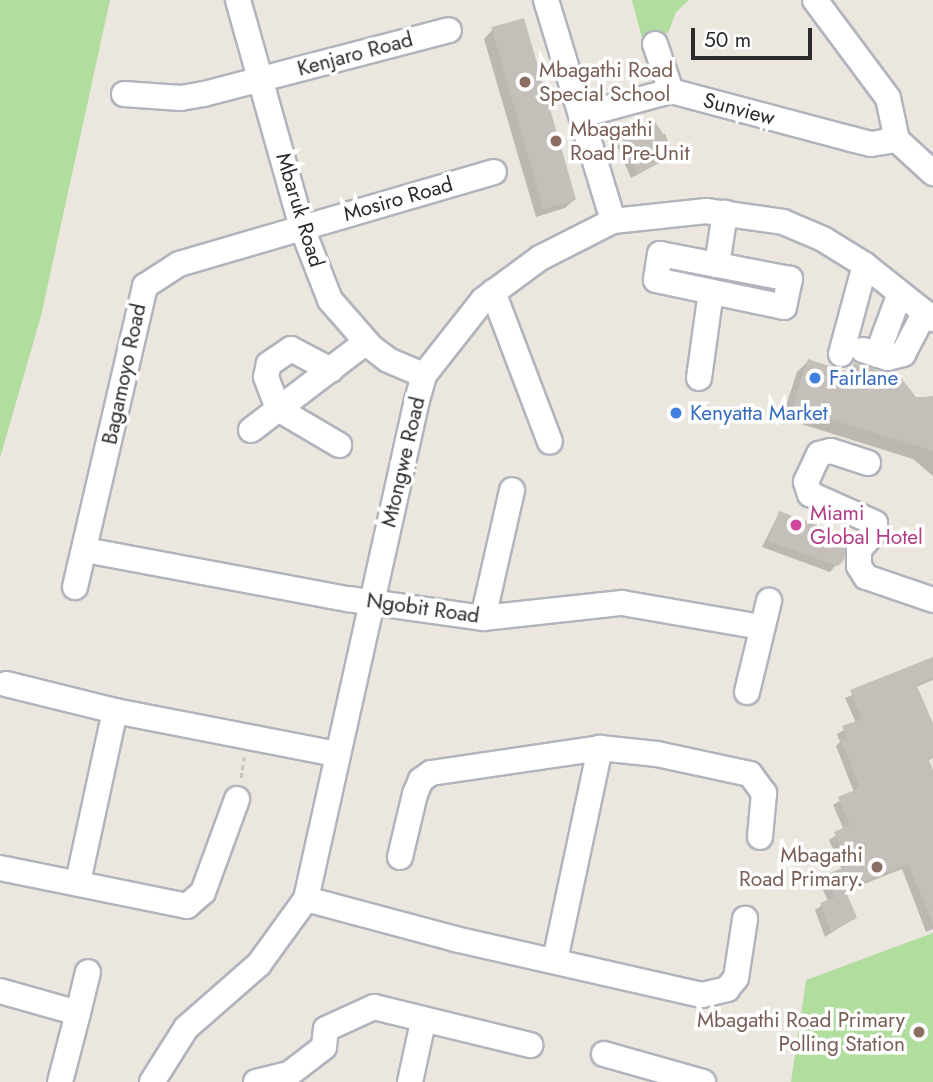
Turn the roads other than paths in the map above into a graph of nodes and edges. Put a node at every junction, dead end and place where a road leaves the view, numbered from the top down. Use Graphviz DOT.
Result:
graph roads {
  1 [pos="238,0"];
  2 [pos="546,0"];
  3 [pos="815,0"];
  4 [pos="449,30"];
  5 [pos="655,44"];
  6 [pos="261,81"];
  7 [pos="671,90"];
  8 [pos="124,94"];
  9 [pos="582,115"];
  10 [pos="897,140"];
  11 [pos="494,172"];
  12 [pos="933,173"];
  13 [pos="725,213"];
  14 [pos="645,216"];
  15 [pos="613,221"];
  16 [pos="302,228"];
  17 [pos="660,254"];
  18 [pos="717,265"];
  19 [pos="865,265"];
  20 [pos="493,292"];
  21 [pos="711,292"];
  22 [pos="900,293"];
  23 [pos="929,316"];
  24 [pos="366,342"];
  25 [pos="860,353"];
  26 [pos="331,370"];
  27 [pos="424,375"];
  28 [pos="699,378"];
  29 [pos="278,409"];
  30 [pos="251,430"];
  31 [pos="550,442"];
  32 [pos="339,444"];
  33 [pos="868,463"];
  34 [pos="512,490"];
  35 [pos="85,550"];
  36 [pos="75,587"];
  37 [pos="372,600"];
  38 [pos="933,600"];
  39 [pos="769,601"];
  40 [pos="483,618"];
  41 [pos="761,627"];
  42 [pos="6,684"];
  43 [pos="747,692"];
  44 [pos="115,710"];
  45 [pos="600,748"];
  46 [pos="337,754"];
  47 [pos="237,799"];
  48 [pos="760,837"];
  49 [pos="400,857"];
  50 [pos="0,868"];
  51 [pos="78,882"];
  52 [pos="306,900"];
  53 [pos="745,919"];
  54 [pos="555,960"];
  55 [pos="88,972"];
  56 [pos="0,991"];
  57 [pos="78,1013"];
  58 [pos="423,1022"];
  59 [pos="530,1045"];
  60 [pos="604,1054"];
  61 [pos="60,1082"];
  62 [pos="152,1082"];
  63 [pos="256,1082"];
  64 [pos="410,1082"];
  65 [pos="703,1082"];
  1 -- 6 [label="street, Mbaruk Road"];
  2 -- 9 [label="street"];
  3 -- 10 [label="street"];
  4 -- 6 [label="street, Kenjaro Road"];
  5 -- 7 [label="street"];
  6 -- 8 [label="street, Kenjaro Road"];
  6 -- 16 [label="street, Mbaruk Road"];
  7 -- 9 [label="street"];
  7 -- 10 [label="street, Sunview"];
  9 -- 15 [label="street"];
  10 -- 12 [label="street"];
  11 -- 16 [label="street, Mosiro Road"];
  13 -- 14 [label="street, Mtongwe Road"];
  13 -- 18 [label="street"];
  13 -- 19 [label="street, Mtongwe Road"];
  14 -- 15 [label="street, Mtongwe Road"];
  14 -- 17 [label="street"];
  15 -- 20 [label="street, Mtongwe Road"];
  16 -- 24 [label="street, Mbaruk Road"];
  16 -- 35 [label="street, Bagamoyo Road"];
  17 -- 18 [label="street"];
  17 -- 21 [label="street"];
  18 -- 21 [label="street"];
  19 -- 22 [label="street, Mtongwe Road"];
  19 -- 25 [label="street"];
  20 -- 27 [label="street, Mtongwe Road"];
  20 -- 31 [label="street"];
  21 -- 28 [label="street"];
  22 -- 23 [label="street, Mtongwe Road"];
  22 -- 25 [label="street"];
  23 -- 25 [label="street"];
  24 -- 26 [label="street"];
  24 -- 27 [label="street, Mbaruk Road"];
  26 -- 29 [label="street"];
  26 -- 29 [label="street"];
  27 -- 37 [label="street, Mtongwe Road"];
  29 -- 30 [label="street"];
  29 -- 32 [label="street"];
  33 -- 38 [label="street"];
  34 -- 40 [label="street"];
  35 -- 36 [label="street, Bagamoyo Road"];
  35 -- 37 [label="street, Ngobit Road"];
  37 -- 40 [label="street, Ngobit Road"];
  37 -- 46 [label="street, Mtongwe Road"];
  39 -- 41 [label="street"];
  40 -- 41 [label="street, Ngobit Road"];
  41 -- 43 [label="street"];
  42 -- 44 [label="street"];
  44 -- 46 [label="street"];
  44 -- 51 [label="street"];
  45 -- 48 [label="street"];
  45 -- 49 [label="street"];
  45 -- 54 [label="street"];
  46 -- 52 [label="street, Mtongwe Road"];
  47 -- 51 [label="street"];
  50 -- 51 [label="street"];
  52 -- 54 [label="street"];
  52 -- 62 [label="street, Mtongwe Road"];
  53 -- 54 [label="street"];
  55 -- 57 [label="street"];
  56 -- 57 [label="street"];
  57 -- 61 [label="street"];
  58 -- 59 [label="street"];
  58 -- 63 [label="street"];
  58 -- 64 [label="street"];
  60 -- 65 [label="street"];
}
